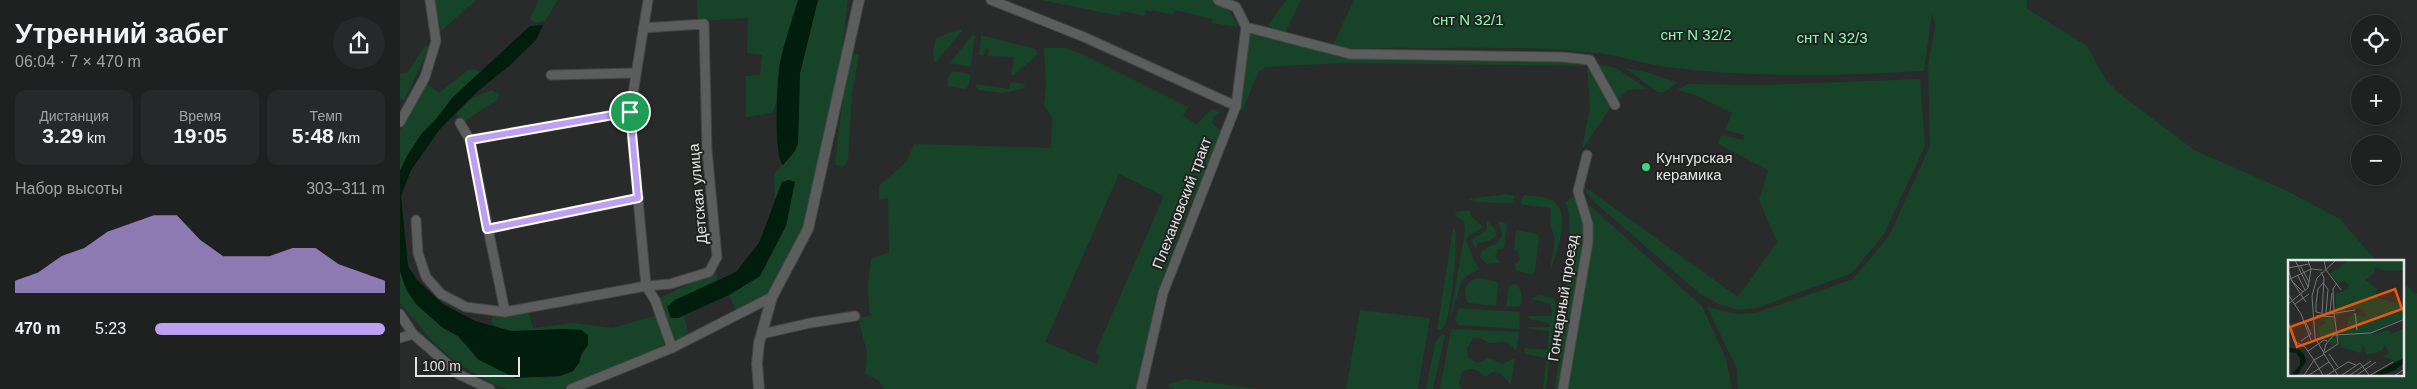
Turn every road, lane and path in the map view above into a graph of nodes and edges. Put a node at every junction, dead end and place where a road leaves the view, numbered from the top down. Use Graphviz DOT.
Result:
graph roads {
  1 [pos="430,0"];
  2 [pos="648,0"];
  3 [pos="859,0"];
  4 [pos="991,0"];
  5 [pos="1218,0"];
  6 [pos="1237,4"];
  7 [pos="1246,26"];
  8 [pos="643,28"];
  9 [pos="635,73"];
  10 [pos="552,75"];
  11 [pos="1615,105"];
  12 [pos="1236,106"];
  13 [pos="630,112"];
  14 [pos="400,122"];
  15 [pos="460,123"];
  16 [pos="470,140"];
  17 [pos="1587,155"];
  18 [pos="638,198"];
  19 [pos="416,220"];
  20 [pos="487,229"];
  21 [pos="646,286"];
  22 [pos="772,297"];
  23 [pos="504,312"];
  24 [pos="400,314"];
  25 [pos="855,316"];
  26 [pos="413,334"];
  27 [pos="762,334"];
  28 [pos="400,338"];
  29 [pos="672,348"];
  30 [pos="490,389"];
  31 [pos="571,389"];
  32 [pos="759,389"];
  33 [pos="1141,389"];
  34 [pos="1563,389"];
  1 -- 14 [label="street"];
  2 -- 8 [label="street"];
  3 -- 22 [label="street"];
  4 -- 12 [label="street"];
  5 -- 6 [label="street"];
  6 -- 7 [label="street"];
  7 -- 11 [label="street"];
  7 -- 12 [label="street, Плехановский тракт"];
  8 -- 9 [label="street"];
  8 -- 21 [label="street, Детская улица"];
  9 -- 10 [label="street"];
  9 -- 13 [label="street"];
  12 -- 33 [label="street, Плехановский тракт"];
  13 -- 16 [label="street"];
  13 -- 18 [label="street"];
  15 -- 16 [label="street"];
  16 -- 20 [label="street"];
  17 -- 34 [label="street, Гончарный проезд"];
  18 -- 20 [label="street"];
  18 -- 21 [label="street"];
  19 -- 23 [label="street, Детская улица"];
  20 -- 23 [label="street"];
  21 -- 23 [label="street, Детская улица"];
  21 -- 29 [label="street"];
  22 -- 27 [label="street"];
  22 -- 29 [label="street"];
  24 -- 26 [label="street"];
  25 -- 27 [label="street"];
  26 -- 28 [label="street"];
  26 -- 30 [label="street"];
  27 -- 32 [label="street"];
  29 -- 31 [label="street"];
}
